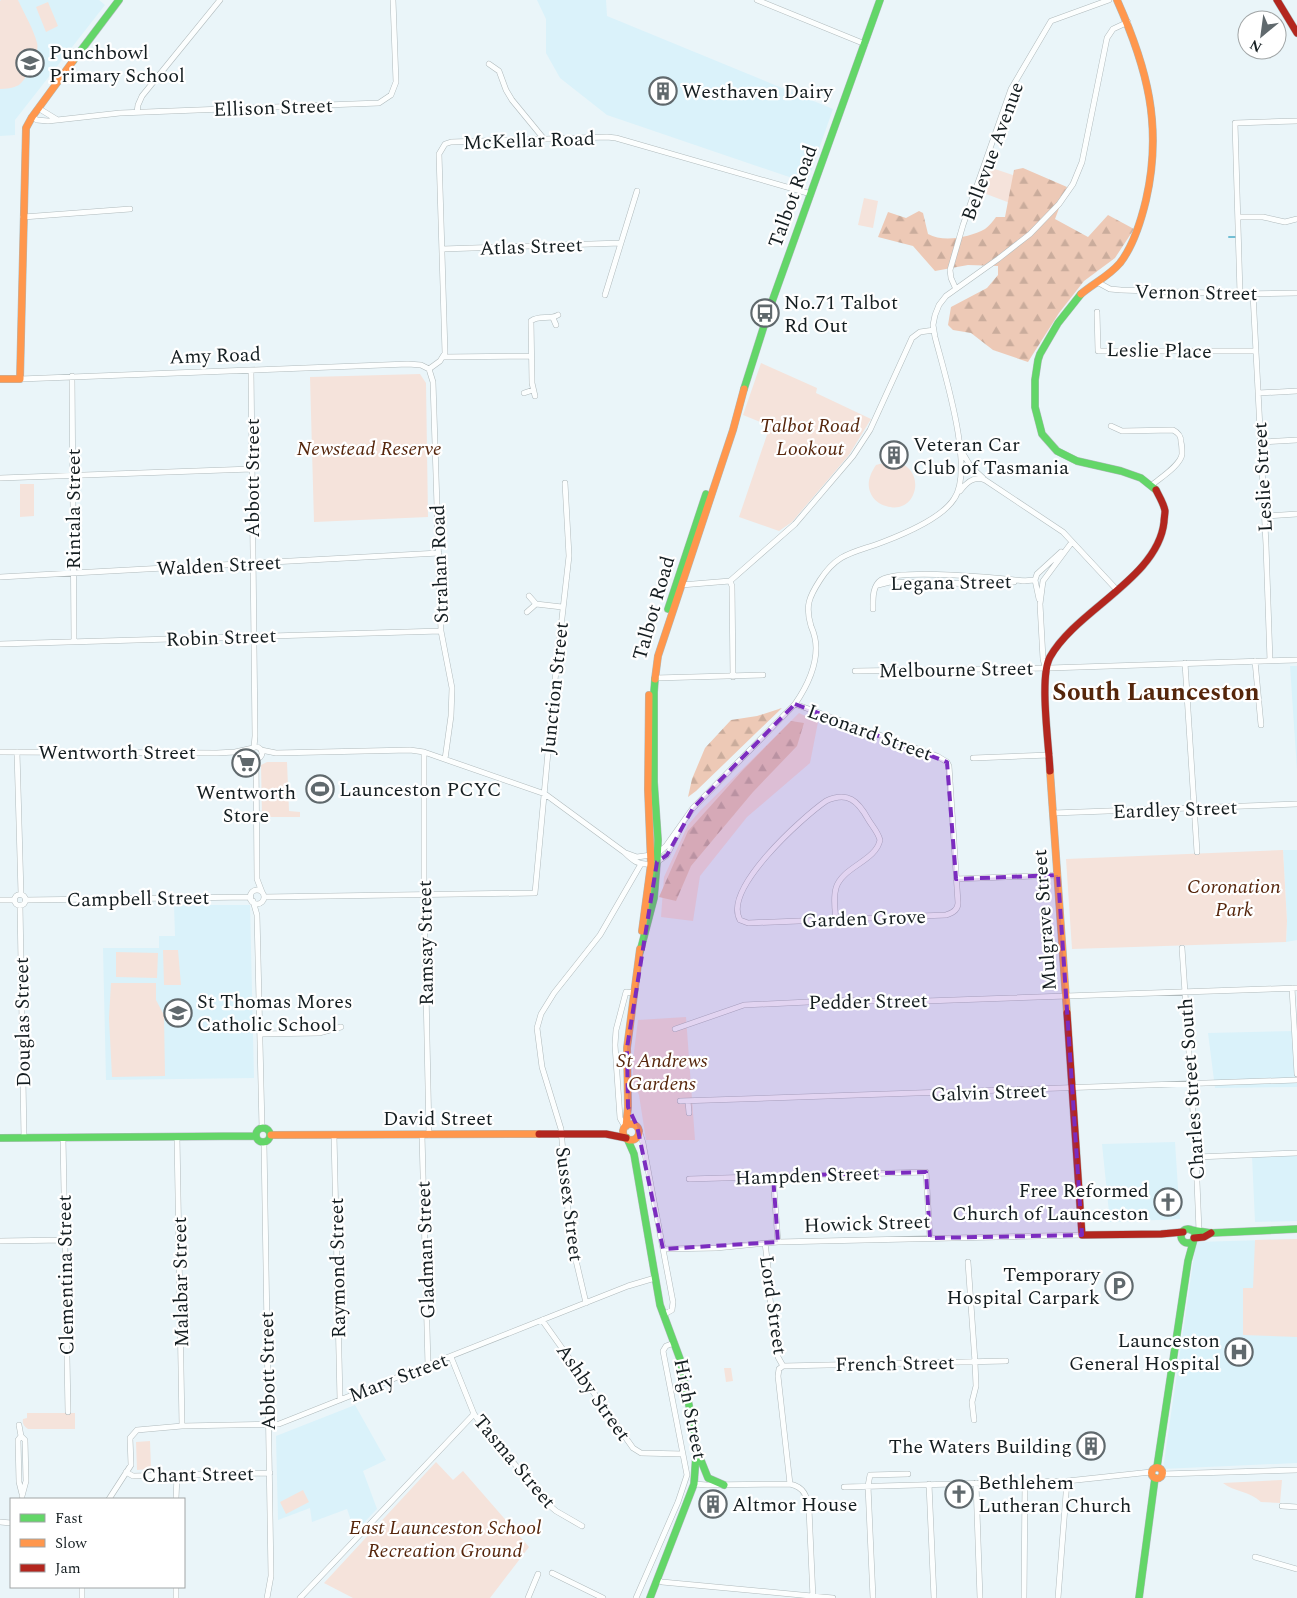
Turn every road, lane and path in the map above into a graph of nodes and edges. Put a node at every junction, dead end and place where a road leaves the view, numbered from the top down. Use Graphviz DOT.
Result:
graph roads {
  1 [pos="120,0"];
  2 [pos="220,0"];
  3 [pos="392,0"];
  4 [pos="756,0"];
  5 [pos="880,0"];
  6 [pos="1109,0"];
  7 [pos="1118,0"];
  8 [pos="1277,0"];
  9 [pos="1128,22"];
  10 [pos="1297,33"];
  11 [pos="865,44"];
  12 [pos="489,64"];
  13 [pos="38,108"];
  14 [pos="137,112"];
  15 [pos="32,117"];
  16 [pos="57,119"];
  17 [pos="1297,121"];
  18 [pos="544,139"];
  19 [pos="637,191"];
  20 [pos="811,194"];
  21 [pos="130,209"];
  22 [pos="23,217"];
  23 [pos="1238,218"];
  24 [pos="1297,219"];
  25 [pos="621,243"];
  26 [pos="442,249"];
  27 [pos="1096,282"];
  28 [pos="956,287"];
  29 [pos="1297,293"];
  30 [pos="1240,294"];
  31 [pos="1253,294"];
  32 [pos="605,295"];
  33 [pos="1097,312"];
  34 [pos="556,325"];
  35 [pos="934,330"];
  36 [pos="1256,351"];
  37 [pos="531,356"];
  38 [pos="444,357"];
  39 [pos="429,369"];
  40 [pos="251,370"];
  41 [pos="72,376"];
  42 [pos="0,379"];
  43 [pos="20,379"];
  44 [pos="1297,390"];
  45 [pos="524,392"];
  46 [pos="1258,392"];
  47 [pos="739,404"];
  48 [pos="1111,426"];
  49 [pos="1297,440"];
  50 [pos="1260,442"];
  51 [pos="959,444"];
  52 [pos="252,469"];
  53 [pos="73,475"];
  54 [pos="0,478"];
  55 [pos="986,480"];
  56 [pos="565,483"];
  57 [pos="1152,485"];
  58 [pos="955,497"];
  59 [pos="1297,514"];
  60 [pos="1264,516"];
  61 [pos="1072,542"];
  62 [pos="439,553"];
  63 [pos="253,564"];
  64 [pos="74,573"];
  65 [pos="0,577"];
  66 [pos="1035,580"];
  67 [pos="730,581"];
  68 [pos="681,585"];
  69 [pos="1117,590"];
  70 [pos="529,596"];
  71 [pos="536,604"];
  72 [pos="1040,604"];
  73 [pos="562,607"];
  74 [pos="873,609"];
  75 [pos="527,612"];
  76 [pos="442,631"];
  77 [pos="254,636"];
  78 [pos="74,641"];
  79 [pos="0,644"];
  80 [pos="1297,660"];
  81 [pos="1255,661"];
  82 [pos="1270,661"];
  83 [pos="1185,663"];
  84 [pos="1045,667"];
  85 [pos="855,670"];
  86 [pos="764,674"];
  87 [pos="733,676"];
  88 [pos="655,678"];
  89 [pos="796,704"];
  90 [pos="1261,725"];
  91 [pos="257,748"];
  92 [pos="0,752"];
  93 [pos="18,752"];
  94 [pos="235,752"];
  95 [pos="424,752"];
  96 [pos="276,753"];
  97 [pos="1050,755"];
  98 [pos="256,758"];
  99 [pos="973,758"];
  100 [pos="444,759"];
  101 [pos="545,794"];
  102 [pos="1297,804"];
  103 [pos="1195,808"];
  104 [pos="1053,813"];
  105 [pos="682,822"];
  106 [pos="624,852"];
  107 [pos="1197,852"];
  108 [pos="654,859"];
  109 [pos="642,864"];
  110 [pos="1058,875"];
  111 [pos="257,879"];
  112 [pos="956,879"];
  113 [pos="21,894"];
  114 [pos="424,894"];
  115 [pos="252,896"];
  116 [pos="262,897"];
  117 [pos="0,900"];
  118 [pos="14,900"];
  119 [pos="25,900"];
  120 [pos="20,905"];
  121 [pos="258,915"];
  122 [pos="836,920"];
  123 [pos="1182,948"];
  124 [pos="1294,988"];
  125 [pos="1185,991"];
  126 [pos="634,993"];
  127 [pos="1065,997"];
  128 [pos="621,1014"];
  129 [pos="631,1015"];
  130 [pos="341,1027"];
  131 [pos="675,1029"];
  132 [pos="260,1034"];
  133 [pos="1297,1074"];
  134 [pos="1297,1080"];
  135 [pos="1191,1084"];
  136 [pos="1072,1089"];
  137 [pos="680,1101"];
  138 [pos="688,1101"];
  139 [pos="628,1108"];
  140 [pos="689,1113"];
  141 [pos="625,1127"];
  142 [pos="262,1128"];
  143 [pos="638,1132"];
  144 [pos="561,1134"];
  145 [pos="606,1134"];
  146 [pos="271,1135"];
  147 [pos="334,1135"];
  148 [pos="425,1135"];
  149 [pos="256,1136"];
  150 [pos="63,1137"];
  151 [pos="177,1137"];
  152 [pos="0,1138"];
  153 [pos="24,1138"];
  154 [pos="627,1138"];
  155 [pos="264,1143"];
  156 [pos="1297,1153"];
  157 [pos="634,1154"];
  158 [pos="1196,1157"];
  159 [pos="773,1176"];
  160 [pos="689,1178"];
  161 [pos="1297,1229"];
  162 [pos="1199,1231"];
  163 [pos="1211,1233"];
  164 [pos="1082,1234"];
  165 [pos="1185,1235"];
  166 [pos="930,1238"];
  167 [pos="1194,1238"];
  168 [pos="64,1240"];
  169 [pos="0,1241"];
  170 [pos="778,1242"];
  171 [pos="765,1243"];
  172 [pos="663,1250"];
  173 [pos="1188,1261"];
  174 [pos="968,1262"];
  175 [pos="655,1278"];
  176 [pos="586,1303"];
  177 [pos="663,1315"];
  178 [pos="542,1320"];
  179 [pos="674,1342"];
  180 [pos="451,1356"];
  181 [pos="1006,1361"];
  182 [pos="975,1362"];
  183 [pos="428,1366"];
  184 [pos="783,1366"];
  185 [pos="340,1400"];
  186 [pos="68,1412"];
  187 [pos="474,1414"];
  188 [pos="974,1420"];
  189 [pos="19,1425"];
  190 [pos="268,1425"];
  191 [pos="182,1426"];
  192 [pos="696,1448"];
  193 [pos="683,1454"];
  194 [pos="1297,1470"];
  195 [pos="126,1472"];
  196 [pos="270,1473"];
  197 [pos="1156,1473"];
  198 [pos="908,1474"];
  199 [pos="177,1475"];
  200 [pos="1067,1481"];
  201 [pos="1025,1482"];
  202 [pos="976,1483"];
  203 [pos="694,1484"];
  204 [pos="790,1484"];
  205 [pos="930,1484"];
  206 [pos="724,1485"];
  207 [pos="868,1486"];
  208 [pos="844,1487"];
  209 [pos="22,1498"];
  210 [pos="111,1498"];
  211 [pos="176,1498"];
  212 [pos="1282,1506"];
  213 [pos="1297,1507"];
  214 [pos="582,1526"];
  215 [pos="1256,1557"];
  216 [pos="1297,1569"];
  217 [pos="552,1572"];
  218 [pos="538,1574"];
  219 [pos="657,1580"];
  220 [pos="813,1597"];
  221 [pos="267,1598"];
  222 [pos="300,1598"];
  223 [pos="528,1598"];
  224 [pos="603,1598"];
  225 [pos="636,1598"];
  226 [pos="650,1598"];
  227 [pos="834,1598"];
  228 [pos="873,1598"];
  229 [pos="934,1598"];
  230 [pos="980,1598"];
  231 [pos="1024,1598"];
  232 [pos="1058,1598"];
  233 [pos="1138,1598"];
  1 -- 13 [label="street"];
  2 -- 14 [label="street"];
  3 -- 14 [label="street, Ellison Street"];
  4 -- 11 [label="street"];
  5 -- 11 [label="street, Talbot Road"];
  6 -- 28 [label="street, Bellevue Avenue"];
  7 -- 9 [label="street"];
  8 -- 10 [label="street"];
  9 -- 27 [label="street"];
  9 -- 28 [label="street"];
  11 -- 20 [label="street, Talbot Road"];
  12 -- 18 [label="street"];
  13 -- 15 [label="street"];
  13 -- 16 [label="street"];
  14 -- 16 [label="street, Ellison Street"];
  15 -- 16 [label="street, Ellison Street"];
  15 -- 22 [label="street"];
  17 -- 23 [label="street"];
  18 -- 20 [label="street, McKellar Road"];
  18 -- 26 [label="street, McKellar Road"];
  19 -- 25 [label="street"];
  20 -- 47 [label="street, Talbot Road"];
  21 -- 22 [label="street"];
  22 -- 43 [label="street"];
  23 -- 24 [label="street"];
  23 -- 30 [label="street"];
  25 -- 26 [label="street, Atlas Street"];
  25 -- 32 [label="street"];
  26 -- 38 [label="street, McKellar Road"];
  27 -- 30 [label="street, Vernon Street"];
  27 -- 57 [label="street"];
  28 -- 35 [label="street"];
  29 -- 31 [label="street, Vernon Street"];
  30 -- 31 [label="street, Vernon Street"];
  31 -- 36 [label="street, Leslie Street"];
  33 -- 36 [label="street, Leslie Place"];
  34 -- 37 [label="street"];
  35 -- 51 [label="street"];
  35 -- 67 [label="street"];
  36 -- 46 [label="street, Leslie Street"];
  37 -- 38 [label="street"];
  37 -- 45 [label="street"];
  38 -- 39 [label="street"];
  39 -- 40 [label="street, Amy Road"];
  39 -- 62 [label="street, Strahan Road"];
  40 -- 41 [label="street, Amy Road"];
  40 -- 52 [label="street, Abbott Street"];
  41 -- 43 [label="street, Amy Road"];
  41 -- 53 [label="street, Rintala Street"];
  42 -- 43 [label="street, Amy Road"];
  44 -- 46 [label="street"];
  46 -- 50 [label="street, Leslie Street"];
  47 -- 68 [label="street, Talbot Road"];
  47 -- 108 [label="street, Talbot Road"];
  48 -- 57 [label="street"];
  49 -- 50 [label="street"];
  50 -- 60 [label="street, Leslie Street"];
  51 -- 55 [label="street"];
  51 -- 58 [label="street"];
  52 -- 53 [label="street"];
  52 -- 63 [label="street, Abbott Street"];
  53 -- 54 [label="street"];
  53 -- 64 [label="street, Rintala Street"];
  55 -- 58 [label="street"];
  55 -- 61 [label="street"];
  56 -- 73 [label="street, Junction Street"];
  57 -- 69 [label="street"];
  58 -- 89 [label="street"];
  59 -- 60 [label="street"];
  60 -- 82 [label="street, Leslie Street"];
  61 -- 66 [label="street"];
  61 -- 69 [label="street"];
  61 -- 72 [label="street, Mulgrave Street"];
  62 -- 63 [label="street, Walden Street"];
  62 -- 76 [label="street, Strahan Road"];
  63 -- 64 [label="street, Walden Street"];
  63 -- 77 [label="street, Abbott Street"];
  64 -- 65 [label="street, Walden Street"];
  64 -- 78 [label="street, Rintala Street"];
  66 -- 72 [label="street, Mulgrave Street"];
  66 -- 74 [label="street, Legana Street"];
  67 -- 68 [label="street"];
  67 -- 87 [label="street"];
  68 -- 88 [label="street, Talbot Road"];
  69 -- 84 [label="street"];
  70 -- 71 [label="street"];
  71 -- 73 [label="street"];
  71 -- 75 [label="street"];
  72 -- 84 [label="street, Mulgrave Street"];
  73 -- 101 [label="street, Junction Street"];
  76 -- 77 [label="street, Robin Street"];
  76 -- 100 [label="street, Strahan Road"];
  77 -- 78 [label="street, Robin Street"];
  77 -- 91 [label="street, Abbott Street"];
  78 -- 79 [label="street, Robin Street"];
  80 -- 82 [label="street, Melbourne Street"];
  81 -- 82 [label="street, Melbourne Street"];
  81 -- 83 [label="street, Melbourne Street"];
  81 -- 90 [label="street"];
  83 -- 84 [label="street, Melbourne Street"];
  83 -- 103 [label="street"];
  84 -- 85 [label="street, Melbourne Street"];
  84 -- 97 [label="street, Mulgrave Street"];
  86 -- 87 [label="street"];
  87 -- 88 [label="street"];
  88 -- 108 [label="street, Talbot Road"];
  89 -- 105 [label="street"];
  89 -- 112 [label="street, Leonard Street"];
  91 -- 94 [label="street, Wentworth Street"];
  91 -- 96 [label="street, Wentworth Street"];
  91 -- 98 [label="street"];
  91 -- 98 [label="street"];
  92 -- 93 [label="street, Wentworth Street"];
  93 -- 94 [label="street, Wentworth Street"];
  93 -- 113 [label="street"];
  94 -- 98 [label="street, Wentworth Street"];
  95 -- 96 [label="street, Wentworth Street"];
  95 -- 100 [label="street, Wentworth Street"];
  95 -- 114 [label="street, Ramsay Street"];
  96 -- 98 [label="street, Wentworth Street"];
  97 -- 99 [label="street"];
  97 -- 104 [label="street, Mulgrave Street"];
  98 -- 111 [label="street"];
  100 -- 101 [label="street, Wentworth Street"];
  101 -- 106 [label="street, Wentworth Street"];
  101 -- 114 [label="street, Junction Street"];
  102 -- 103 [label="street, Eardley Street"];
  103 -- 104 [label="street, Eardley Street"];
  103 -- 107 [label="street"];
  104 -- 110 [label="street, Mulgrave Street"];
  105 -- 108 [label="street"];
  105 -- 108 [label="street"];
  106 -- 108 [label="street, Wentworth Street"];
  106 -- 109 [label="street, Wentworth Street"];
  108 -- 109 [label="street"];
  108 -- 126 [label="street"];
  109 -- 144 [label="street, Sussex Street"];
  110 -- 112 [label="street"];
  110 -- 127 [label="street, Mulgrave Street"];
  111 -- 115 [label="street"];
  111 -- 116 [label="street"];
  112 -- 122 [label="street, Garden Grove"];
  113 -- 118 [label="street"];
  113 -- 119 [label="street"];
  114 -- 116 [label="street"];
  114 -- 148 [label="street, Ramsay Street"];
  115 -- 116 [label="street"];
  115 -- 116 [label="street"];
  115 -- 119 [label="street, Campbell Street"];
  115 -- 121 [label="street"];
  116 -- 121 [label="street"];
  117 -- 118 [label="street"];
  118 -- 120 [label="street"];
  119 -- 120 [label="street"];
  120 -- 153 [label="street, Douglas Street"];
  121 -- 132 [label="street"];
  122 -- 122 [label="street, Garden Grove"];
  123 -- 125 [label="street, Charles Street South"];
  124 -- 125 [label="street, Pedder Street"];
  124 -- 133 [label="street"];
  125 -- 127 [label="street, Pedder Street"];
  125 -- 135 [label="street, Charles Street South"];
  126 -- 128 [label="street"];
  126 -- 129 [label="street"];
  127 -- 131 [label="street, Pedder Street"];
  127 -- 136 [label="street, Mulgrave Street"];
  128 -- 129 [label="street"];
  128 -- 141 [label="street"];
  129 -- 139 [label="street"];
  130 -- 132 [label="street"];
  132 -- 142 [label="street"];
  134 -- 135 [label="street, Galvin Street"];
  135 -- 136 [label="street, Galvin Street"];
  135 -- 158 [label="street, Charles Street South"];
  136 -- 138 [label="street, Galvin Street"];
  136 -- 164 [label="street, Mulgrave Street"];
  137 -- 138 [label="street, Galvin Street"];
  138 -- 140 [label="street"];
  139 -- 141 [label="street"];
  139 -- 143 [label="street"];
  141 -- 143 [label="street"];
  141 -- 145 [label="street, David Street"];
  141 -- 154 [label="street"];
  142 -- 146 [label="street"];
  142 -- 149 [label="street"];
  143 -- 154 [label="street"];
  143 -- 157 [label="street, High Street"];
  143 -- 172 [label="street"];
  144 -- 145 [label="street, David Street"];
  144 -- 148 [label="street, David Street"];
  144 -- 176 [label="street, Sussex Street"];
  145 -- 154 [label="street, David Street"];
  146 -- 147 [label="street, David Street"];
  146 -- 155 [label="street"];
  147 -- 148 [label="street, David Street"];
  147 -- 185 [label="street, Raymond Street"];
  148 -- 183 [label="street, Gladman Street"];
  149 -- 151 [label="street"];
  149 -- 155 [label="street"];
  150 -- 151 [label="street"];
  150 -- 153 [label="street"];
  150 -- 168 [label="street, Clementina Street"];
  151 -- 191 [label="street, Malabar Street"];
  152 -- 153 [label="street"];
  154 -- 157 [label="street, High Street"];
  155 -- 190 [label="street, Abbott Street"];
  156 -- 158 [label="street"];
  157 -- 175 [label="street, High Street"];
  158 -- 162 [label="street, Charles Street South"];
  159 -- 160 [label="street, Hampden Street"];
  159 -- 166 [label="street, Hampden Street"];
  159 -- 170 [label="street"];
  161 -- 163 [label="street, Howick Street"];
  162 -- 163 [label="street, Howick Street"];
  162 -- 165 [label="street, Howick Street"];
  163 -- 167 [label="street, Howick Street"];
  164 -- 165 [label="street, Howick Street"];
  164 -- 166 [label="street, Howick Street"];
  165 -- 167 [label="street"];
  165 -- 167 [label="street, Howick Street"];
  165 -- 173 [label="street"];
  166 -- 170 [label="street, Howick Street"];
  167 -- 173 [label="street"];
  168 -- 169 [label="street"];
  168 -- 186 [label="street, Clementina Street"];
  170 -- 171 [label="street, Howick Street"];
  171 -- 172 [label="street, Howick Street"];
  171 -- 184 [label="street, Lord Street"];
  172 -- 177 [label="street"];
  173 -- 197 [label="street"];
  174 -- 182 [label="street"];
  175 -- 176 [label="street, Mary Street"];
  175 -- 177 [label="street, High Street"];
  176 -- 178 [label="street, Mary Street"];
  177 -- 179 [label="street, High Street"];
  178 -- 180 [label="street, Mary Street"];
  178 -- 193 [label="street, Ashby Street"];
  179 -- 192 [label="street, High Street"];
  179 -- 193 [label="street, High Street"];
  180 -- 183 [label="street, Mary Street"];
  180 -- 187 [label="street, Tasma Street"];
  181 -- 182 [label="street, French Street"];
  182 -- 184 [label="street, French Street"];
  182 -- 188 [label="street"];
  183 -- 185 [label="street, Mary Street"];
  184 -- 204 [label="street, Lord Street"];
  185 -- 190 [label="street, Mary Street"];
  187 -- 214 [label="street, Tasma Street"];
  187 -- 222 [label="street"];
  189 -- 209 [label="street"];
  190 -- 191 [label="street, Mary Street"];
  190 -- 196 [label="street, Abbott Street"];
  191 -- 195 [label="street, Mary Street"];
  192 -- 203 [label="street, High Street"];
  192 -- 206 [label="street"];
  193 -- 225 [label="street, High Street"];
  194 -- 197 [label="street"];
  195 -- 199 [label="street, Chant Street"];
  195 -- 210 [label="street"];
  196 -- 199 [label="street, Chant Street"];
  196 -- 221 [label="street, Abbott Street"];
  197 -- 200 [label="street"];
  197 -- 233 [label="street"];
  198 -- 207 [label="street"];
  199 -- 211 [label="street"];
  200 -- 201 [label="street"];
  200 -- 232 [label="street"];
  201 -- 202 [label="street"];
  201 -- 231 [label="street"];
  202 -- 205 [label="street"];
  202 -- 230 [label="street"];
  203 -- 206 [label="street"];
  203 -- 219 [label="street, High Street"];
  204 -- 206 [label="street"];
  204 -- 220 [label="street"];
  205 -- 207 [label="street"];
  205 -- 229 [label="street"];
  207 -- 208 [label="street"];
  207 -- 228 [label="street"];
  212 -- 213 [label="street"];
  215 -- 216 [label="street"];
  217 -- 224 [label="street"];
  218 -- 223 [label="street"];
  219 -- 220 [label="street"];
  219 -- 226 [label="street, High Street"];
  220 -- 227 [label="street"];
}
